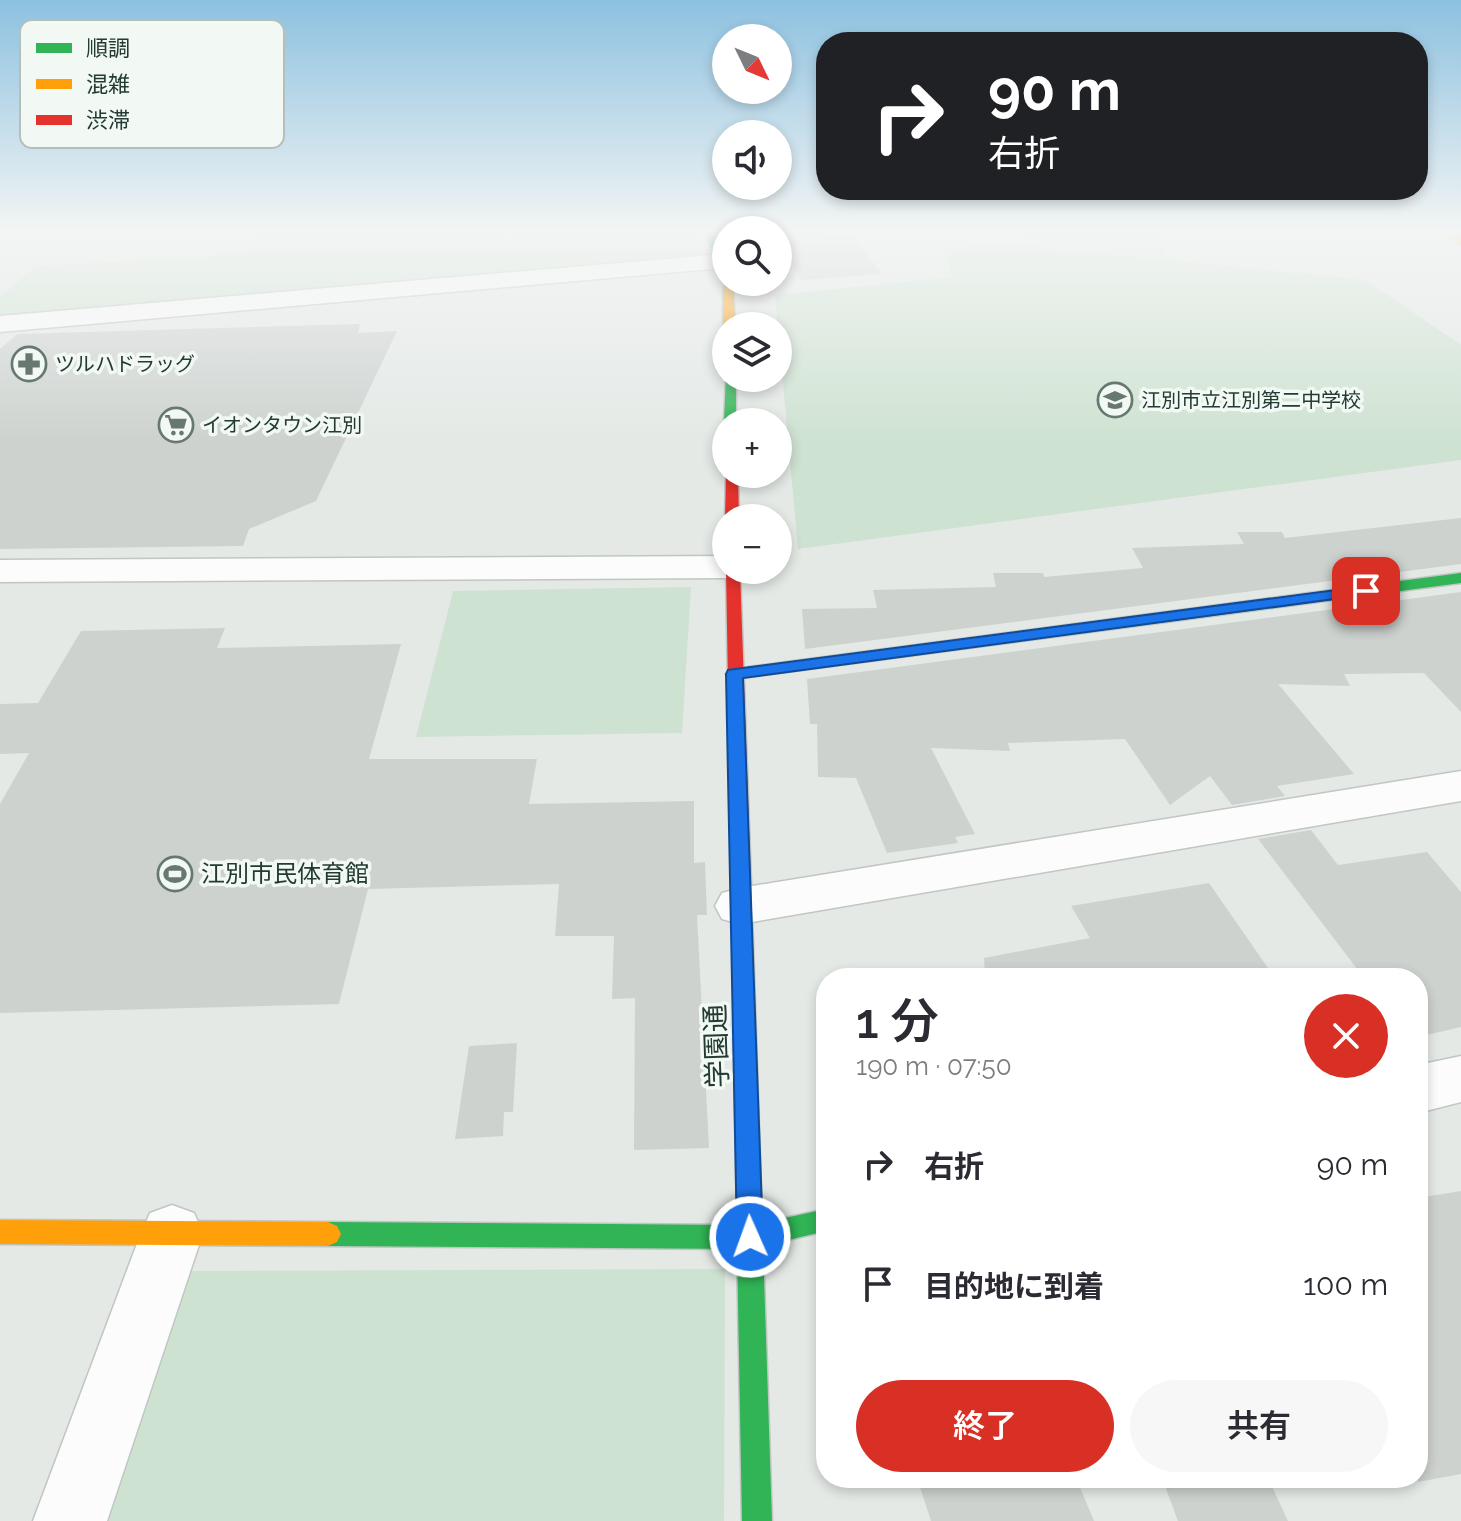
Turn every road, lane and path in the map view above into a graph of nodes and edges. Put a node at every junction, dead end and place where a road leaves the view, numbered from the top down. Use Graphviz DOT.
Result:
graph roads {
  1 [pos="309,301"];
  2 [pos="0,324"];
  3 [pos="712,567"];
  4 [pos="0,571"];
  5 [pos="1461,578"];
  6 [pos="733,584"];
  7 [pos="734,674"];
  8 [pos="1461,786"];
  9 [pos="740,906"];
  10 [pos="1461,1079"];
  11 [pos="1428,1087"];
  12 [pos="816,1222"];
  13 [pos="0,1232"];
  14 [pos="172,1233"];
  15 [pos="750,1237"];
  16 [pos="70,1521"];
  17 [pos="757,1521"];
  1 -- 2 [label="street"];
  3 -- 4 [label="street"];
  5 -- 7 [label="street"];
  6 -- 7 [label="street, 学園通"];
  7 -- 9 [label="street, 学園通"];
  8 -- 9 [label="street"];
  9 -- 15 [label="street, 学園通"];
  10 -- 11 [label="street"];
  12 -- 15 [label="street"];
  13 -- 14 [label="street"];
  14 -- 15 [label="street"];
  14 -- 16 [label="street"];
  15 -- 17 [label="street, 学園通"];
}
